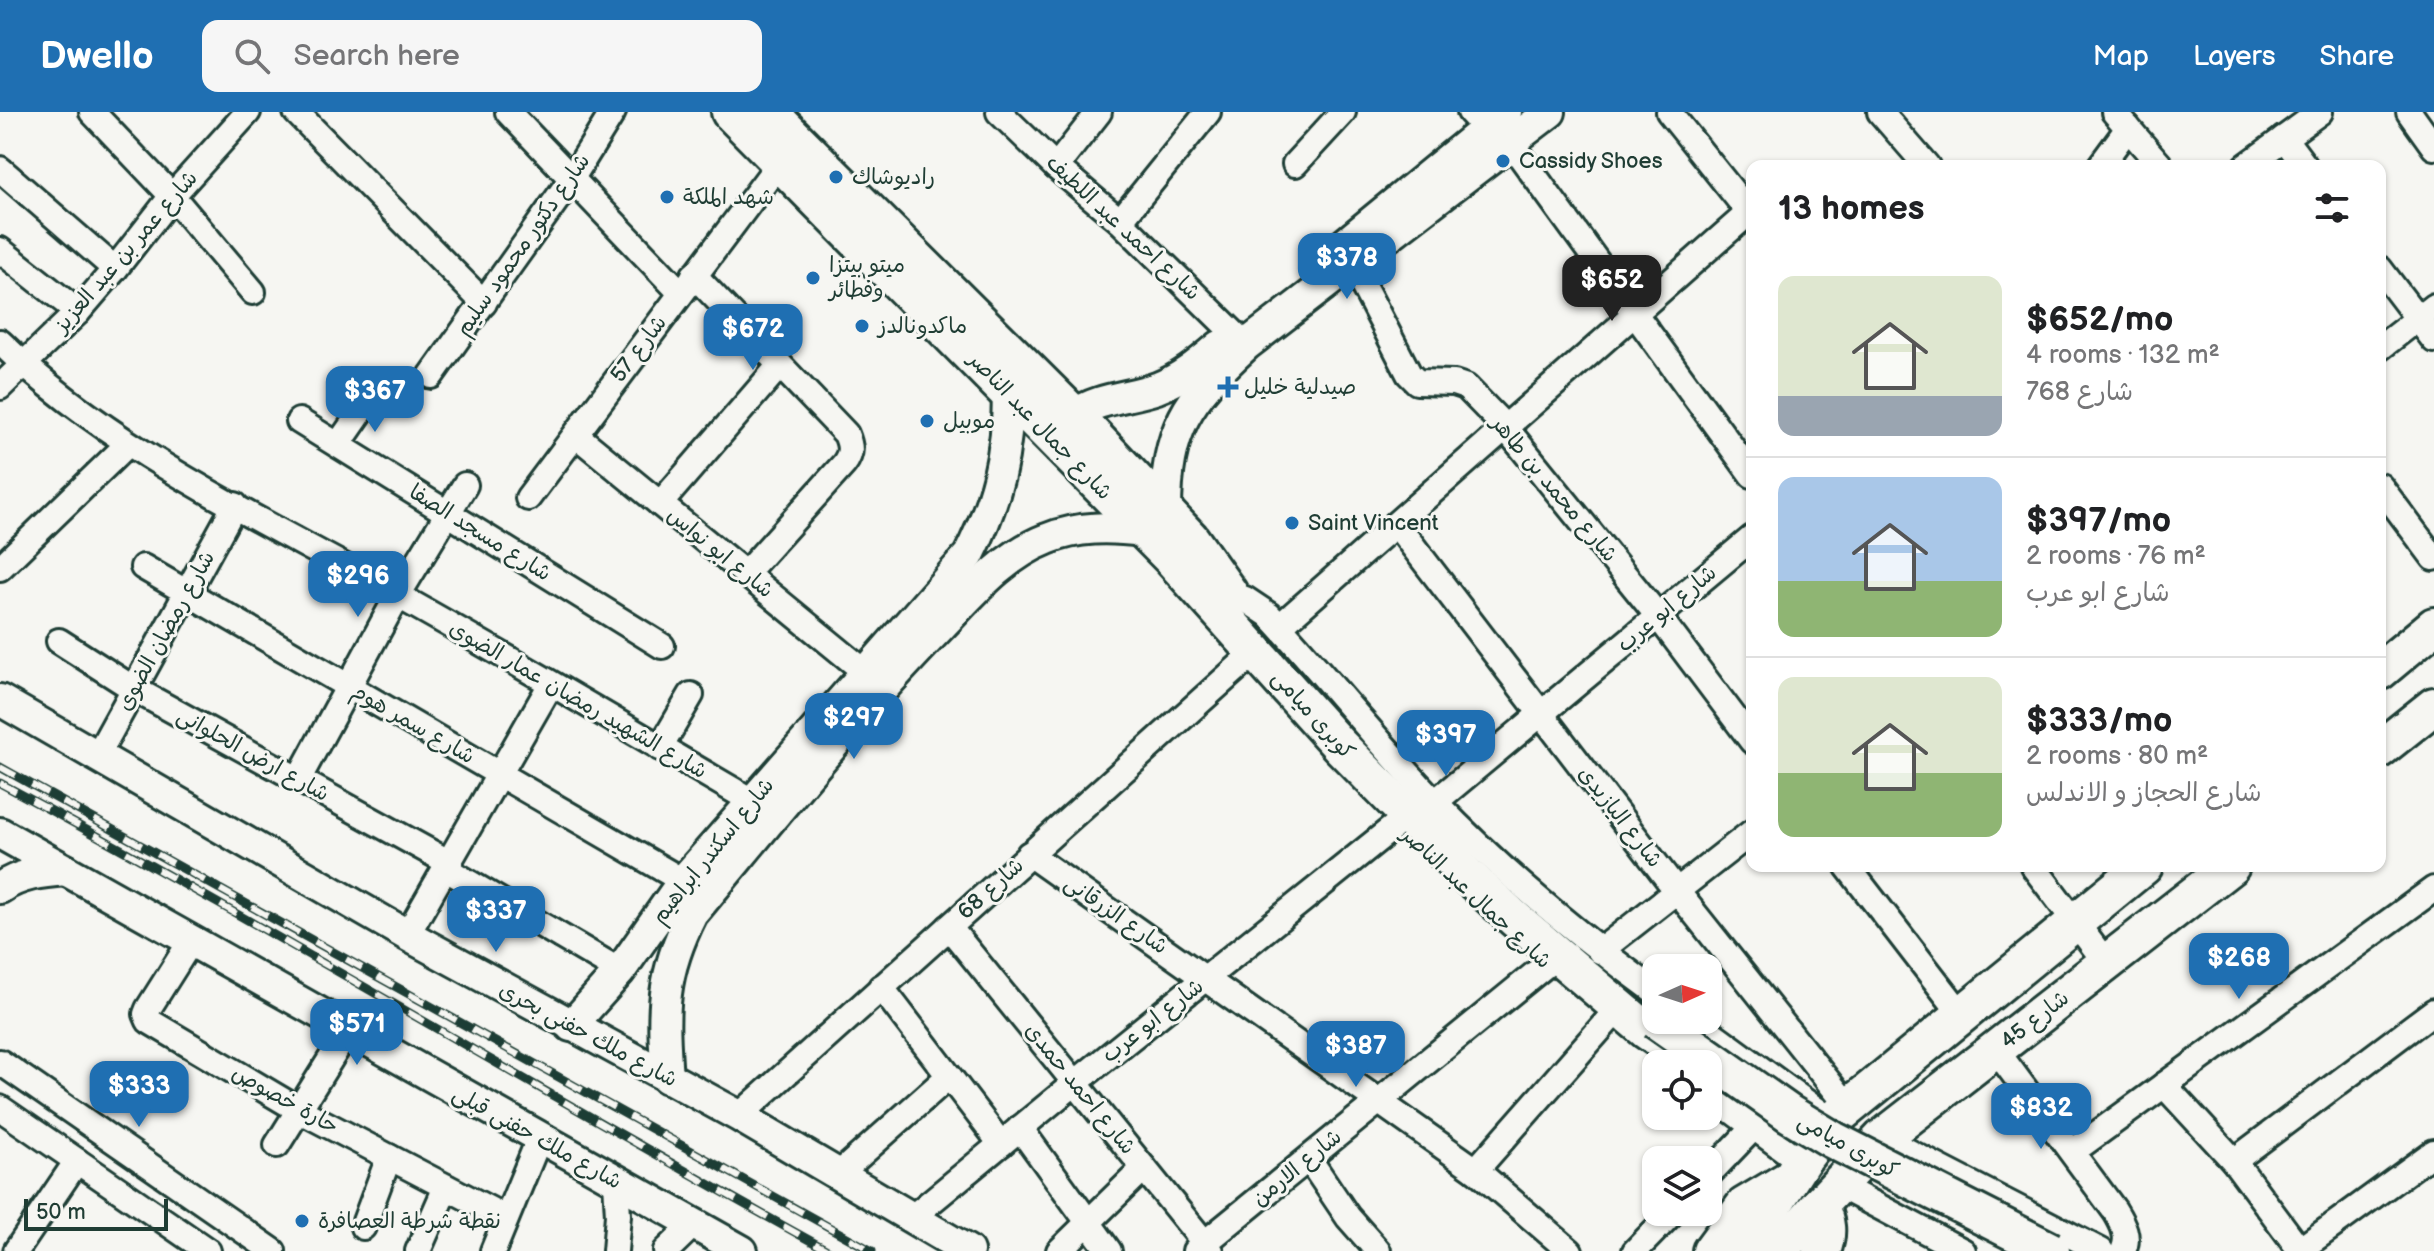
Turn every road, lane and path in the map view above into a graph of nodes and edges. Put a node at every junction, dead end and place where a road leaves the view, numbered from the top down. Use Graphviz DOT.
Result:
graph roads {
  1 [pos="92,112"];
  2 [pos="248,112"];
  3 [pos="296,112"];
  4 [pos="508,112"];
  5 [pos="613,112"];
  6 [pos="730,112"];
  7 [pos="999,112"];
  8 [pos="1099,112"];
  9 [pos="1208,112"];
  10 [pos="1343,112"];
  11 [pos="1550,112"];
  12 [pos="1669,112"];
  13 [pos="1880,112"];
  14 [pos="2320,112"];
  15 [pos="2409,112"];
  16 [pos="779,116"];
  17 [pos="2121,120"];
  18 [pos="1493,123"];
  19 [pos="2284,138"];
  20 [pos="2434,147"];
  21 [pos="1922,160"];
  22 [pos="2103,160"];
  23 [pos="2156,160"];
  24 [pos="2254,160"];
  25 [pos="2300,160"];
  26 [pos="780,162"];
  27 [pos="1295,164"];
  28 [pos="1056,167"];
  29 [pos="0,169"];
  30 [pos="572,178"];
  31 [pos="172,196"];
  32 [pos="1746,207"];
  33 [pos="1746,217"];
  34 [pos="1120,221"];
  35 [pos="0,250"];
  36 [pos="1352,264"];
  37 [pos="115,269"];
  38 [pos="2386,275"];
  39 [pos="688,284"];
  40 [pos="253,292"];
  41 [pos="484,303"];
  42 [pos="78,312"];
  43 [pos="1635,313"];
  44 [pos="2426,313"];
  45 [pos="1240,340"];
  46 [pos="2434,340"];
  47 [pos="0,342"];
  48 [pos="2386,343"];
  49 [pos="780,365"];
  50 [pos="24,366"];
  51 [pos="431,376"];
  52 [pos="0,387"];
  53 [pos="1008,392"];
  54 [pos="372,396"];
  55 [pos="1074,415"];
  56 [pos="299,421"];
  57 [pos="1505,427"];
  58 [pos="576,435"];
  59 [pos="128,444"];
  60 [pos="338,445"];
  61 [pos="1746,467"];
  62 [pos="465,485"];
  63 [pos="2386,494"];
  64 [pos="528,498"];
  65 [pos="660,504"];
  66 [pos="235,505"];
  67 [pos="448,513"];
  68 [pos="1154,522"];
  69 [pos="1396,524"];
  70 [pos="1746,543"];
  71 [pos="2434,558"];
  72 [pos="143,567"];
  73 [pos="0,568"];
  74 [pos="745,574"];
  75 [pos="187,592"];
  76 [pos="398,595"];
  77 [pos="1658,616"];
  78 [pos="2434,626"];
  79 [pos="59,641"];
  80 [pos="662,646"];
  81 [pos="1262,646"];
  82 [pos="2386,666"];
  83 [pos="864,671"];
  84 [pos="551,684"];
  85 [pos="348,686"];
  86 [pos="134,689"];
  87 [pos="691,695"];
  88 [pos="0,700"];
  89 [pos="2434,706"];
  90 [pos="1541,714"];
  91 [pos="1746,733"];
  92 [pos="2386,744"];
  93 [pos="660,748"];
  94 [pos="97,756"];
  95 [pos="500,775"];
  96 [pos="298,780"];
  97 [pos="752,801"];
  98 [pos="1435,802"];
  99 [pos="1396,825"];
  100 [pos="0,833"];
  101 [pos="1746,837"];
  102 [pos="1029,854"];
  103 [pos="448,866"];
  104 [pos="66,870"];
  105 [pos="1852,872"];
  106 [pos="2037,872"];
  107 [pos="2137,872"];
  108 [pos="2223,872"];
  109 [pos="0,888"];
  110 [pos="2434,889"];
  111 [pos="1676,890"];
  112 [pos="681,898"];
  113 [pos="2074,923"];
  114 [pos="949,927"];
  115 [pos="407,935"];
  116 [pos="191,941"];
  117 [pos="1600,951"];
  118 [pos="1547,964"];
  119 [pos="2107,964"];
  120 [pos="620,971"];
  121 [pos="1206,979"];
  122 [pos="1642,982"];
  123 [pos="881,987"];
  124 [pos="1642,1008"];
  125 [pos="2434,1011"];
  126 [pos="1962,1015"];
  127 [pos="1609,1019"];
  128 [pos="571,1026"];
  129 [pos="348,1031"];
  130 [pos="1676,1034"];
  131 [pos="1716,1034"];
  132 [pos="1650,1050"];
  133 [pos="1673,1050"];
  134 [pos="1996,1050"];
  135 [pos="3,1070"];
  136 [pos="949,1076"];
  137 [pos="667,1078"];
  138 [pos="1075,1083"];
  139 [pos="1722,1085"];
  140 [pos="2164,1085"];
  141 [pos="1379,1101"];
  142 [pos="1722,1103"];
  143 [pos="0,1108"];
  144 [pos="299,1110"];
  145 [pos="1840,1114"];
  146 [pos="739,1116"];
  147 [pos="1754,1127"];
  148 [pos="1011,1136"];
  149 [pos="1882,1138"];
  150 [pos="539,1139"];
  151 [pos="277,1145"];
  152 [pos="2072,1152"];
  153 [pos="2434,1152"];
  154 [pos="389,1157"];
  155 [pos="1309,1159"];
  156 [pos="1722,1160"];
  157 [pos="77,1161"];
  158 [pos="2234,1161"];
  159 [pos="1144,1168"];
  160 [pos="1476,1170"];
  161 [pos="1796,1170"];
  162 [pos="839,1174"];
  163 [pos="616,1182"];
  164 [pos="446,1187"];
  165 [pos="1829,1195"];
  166 [pos="506,1218"];
  167 [pos="910,1219"];
  168 [pos="1088,1222"];
  169 [pos="694,1224"];
  170 [pos="1659,1226"];
  171 [pos="363,1227"];
  172 [pos="1204,1248"];
  173 [pos="22,1249"];
  174 [pos="2299,1250"];
  175 [pos="208,1251"];
  176 [pos="273,1251"];
  177 [pos="418,1251"];
  178 [pos="493,1251"];
  179 [pos="615,1251"];
  180 [pos="666,1251"];
  181 [pos="742,1251"];
  182 [pos="968,1251"];
  183 [pos="1059,1251"];
  184 [pos="1109,1251"];
  185 [pos="1378,1251"];
  186 [pos="1570,1251"];
  187 [pos="1635,1251"];
  188 [pos="1711,1251"];
  189 [pos="1744,1251"];
  190 [pos="1780,1251"];
  191 [pos="1822,1251"];
  192 [pos="1963,1251"];
  193 [pos="2009,1251"];
  194 [pos="2051,1251"];
  195 [pos="2101,1251"];
  196 [pos="2123,1251"];
  1 -- 31 [label="street"];
  2 -- 31 [label="street, شارع عمر بن عبد العزيز"];
  3 -- 41 [label="street"];
  4 -- 30 [label="street"];
  5 -- 30 [label="street, شارع دكتور محمود سليم"];
  6 -- 26 [label="main road, شارع جمال عبد الناصر"];
  7 -- 28 [label="street, شارع احمد عبد اللطيف"];
  8 -- 28 [label="street"];
  9 -- 34 [label="street"];
  10 -- 27 [label="street"];
  11 -- 18 [label="street"];
  12 -- 32 [label="street"];
  13 -- 21 [label="street"];
  14 -- 19 [label="street"];
  15 -- 20 [label="street"];
  16 -- 55 [label="main road, شارع جمال عبد الناصر"];
  17 -- 22 [label="street"];
  17 -- 23 [label="street"];
  18 -- 36 [label="street"];
  18 -- 43 [label="street"];
  18 -- 45 [label="street"];
  19 -- 24 [label="street"];
  19 -- 25 [label="street"];
  26 -- 39 [label="street, شارع 57"];
  26 -- 53 [label="main road, شارع جمال عبد الناصر"];
  28 -- 34 [label="street, شارع احمد عبد اللطيف"];
  29 -- 37 [label="street"];
  30 -- 39 [label="street"];
  30 -- 41 [label="street, شارع دكتور محمود سليم"];
  31 -- 37 [label="street, شارع عمر بن عبد العزيز"];
  31 -- 40 [label="street"];
  33 -- 43 [label="street, شارع 68"];
  34 -- 45 [label="street, شارع احمد عبد اللطيف"];
  35 -- 42 [label="street"];
  36 -- 45 [label="street"];
  36 -- 57 [label="street, شارع محمد بن طاهر"];
  37 -- 42 [label="street, شارع عمر بن عبد العزيز"];
  38 -- 44 [label="street"];
  39 -- 49 [label="street"];
  39 -- 58 [label="street, شارع 57"];
  41 -- 51 [label="street, شارع دكتور محمود سليم"];
  42 -- 50 [label="street, شارع عمر بن عبد العزيز"];
  43 -- 57 [label="street, شارع 68"];
  43 -- 61 [label="street"];
  44 -- 46 [label="street"];
  44 -- 48 [label="street"];
  45 -- 55 [label="street"];
  45 -- 68 [label="street"];
  47 -- 50 [label="street, شارع الشهيد رمضان عمار الضوى"];
  49 -- 65 [label="street"];
  49 -- 74 [label="street"];
  50 -- 52 [label="street, شارع عمر بن عبد العزيز"];
  50 -- 59 [label="street, شارع الشهيد رمضان عمار الضوى"];
  53 -- 68 [label="main road, شارع جمال عبد الناصر"];
  53 -- 83 [label="street, شارع اسكندر ابراهيم"];
  54 -- 60 [label="street"];
  55 -- 68 [label="main road, شارع جمال عبد الناصر"];
  56 -- 60 [label="street, شارع مسجد الصفا"];
  57 -- 69 [label="street, شارع 68"];
  57 -- 77 [label="street, شارع محمد بن طاهر"];
  58 -- 64 [label="street, شارع 57"];
  58 -- 65 [label="street, شارع ابو نواس"];
  59 -- 66 [label="street, شارع الشهيد رمضان عمار الضوى"];
  59 -- 73 [label="street"];
  60 -- 67 [label="street, شارع مسجد الصفا"];
  62 -- 67 [label="street"];
  63 -- 71 [label="street"];
  65 -- 74 [label="street, شارع ابو نواس"];
  66 -- 75 [label="street, شارع رمضان الضوى"];
  66 -- 76 [label="street, شارع الشهيد رمضان عمار الضوى"];
  67 -- 76 [label="street"];
  67 -- 80 [label="street, شارع مسجد الصفا"];
  68 -- 81 [label="main road, شارع جمال عبد الناصر"];
  68 -- 112 [label="street, شارع اسكندر ابراهيم"];
  69 -- 81 [label="street, شارع 68"];
  69 -- 90 [label="street, شارع اليازيدى"];
  70 -- 77 [label="street, شارع ابو عرب"];
  72 -- 75 [label="street, شارع سمر هوم"];
  74 -- 83 [label="street, شارع ابو نواس"];
  75 -- 85 [label="street, شارع سمر هوم"];
  75 -- 86 [label="street, شارع رمضان الضوى"];
  76 -- 84 [label="street, شارع الشهيد رمضان عمار الضوى"];
  76 -- 85 [label="street"];
  77 -- 90 [label="street, شارع ابو عرب"];
  77 -- 91 [label="street, شارع محمد بن طاهر"];
  78 -- 82 [label="main road"];
  79 -- 86 [label="street, شارع ارض الحلوانى"];
  81 -- 98 [label="street, شارع جمال عبد الناصر"];
  81 -- 99 [label="street, شارع جمال عبد الناصر"];
  81 -- 102 [label="street, شارع 68"];
  81 -- 124 [label="main road, كوبرى ميامى"];
  81 -- 133 [label="main road, كوبرى ميامى"];
  83 -- 97 [label="street, شارع اسكندر ابراهيم"];
  84 -- 93 [label="street, شارع الشهيد رمضان عمار الضوى"];
  84 -- 95 [label="street"];
  85 -- 95 [label="street, شارع سمر هوم"];
  85 -- 96 [label="street"];
  86 -- 94 [label="street, شارع رمضان الضوى"];
  86 -- 96 [label="street, شارع ارض الحلوانى"];
  87 -- 93 [label="street"];
  88 -- 94 [label="street, شارع ملك حفنى بحرى"];
  89 -- 92 [label="main road"];
  90 -- 98 [label="street, شارع ابو عرب"];
  90 -- 111 [label="street, شارع اليازيدى"];
  93 -- 97 [label="street, شارع الشهيد رمضان عمار الضوى"];
  94 -- 115 [label="street, شارع ملك حفنى بحرى"];
  95 -- 103 [label="street"];
  95 -- 112 [label="street, شارع سمر هوم"];
  96 -- 103 [label="street, شارع ارض الحلوانى"];
  97 -- 112 [label="street, شارع اسكندر ابراهيم"];
  98 -- 117 [label="street, شارع جمال عبد الناصر"];
  99 -- 118 [label="street, شارع جمال عبد الناصر"];
  99 -- 121 [label="street, شارع ابو عرب"];
  100 -- 104 [label="street, شارع ملك حفنى قبلى"];
  101 -- 111 [label="street"];
  102 -- 114 [label="street, شارع 68"];
  102 -- 121 [label="street, شارع الزرقانى"];
  103 -- 115 [label="street"];
  103 -- 120 [label="street, شارع ارض الحلوانى"];
  104 -- 109 [label="street"];
  104 -- 116 [label="street, شارع ملك حفنى قبلى"];
  105 -- 126 [label="street"];
  106 -- 113 [label="street"];
  107 -- 113 [label="main road"];
  108 -- 119 [label="main road, شارع 45"];
  110 -- 140 [label="street"];
  111 -- 117 [label="street"];
  111 -- 145 [label="street, شارع اليازيدى"];
  112 -- 120 [label="street, شارع اسكندر ابراهيم"];
  112 -- 137 [label="street, شارع اسكندر ابراهيم"];
  113 -- 119 [label="street"];
  113 -- 126 [label="main road"];
  114 -- 123 [label="street, شارع 68"];
  114 -- 138 [label="street, شارع احمد حمدى"];
  115 -- 128 [label="street, شارع ملك حفنى بحرى"];
  116 -- 129 [label="street, شارع ملك حفنى قبلى"];
  116 -- 144 [label="street, حارة خصوص"];
  117 -- 122 [label="street, شارع جمال عبد الناصر"];
  118 -- 127 [label="street, شارع جمال عبد الناصر"];
  118 -- 141 [label="street, شارع الارمن"];
  119 -- 134 [label="main road, شارع 45"];
  120 -- 128 [label="street, شارع اسكندر ابراهيم"];
  121 -- 138 [label="street, شارع ابو عرب"];
  121 -- 141 [label="street, شارع الزرقانى"];
  123 -- 136 [label="street"];
  123 -- 146 [label="street, شارع 68"];
  125 -- 158 [label="street"];
  126 -- 145 [label="main road"];
  127 -- 132 [label="street, شارع جمال عبد الناصر"];
  127 -- 160 [label="street"];
  128 -- 137 [label="street, شارع ملك حفنى بحرى"];
  129 -- 144 [label="street"];
  129 -- 150 [label="street, شارع ملك حفنى قبلى"];
  130 -- 194 [label="main road, كوبرى ميامى, bridge"];
  131 -- 145 [label="street"];
  134 -- 149 [label="main road, شارع 45"];
  134 -- 152 [label="street"];
  135 -- 176 [label="street"];
  136 -- 148 [label="street"];
  136 -- 162 [label="street"];
  137 -- 146 [label="street, شارع ملك حفنى بحرى"];
  138 -- 148 [label="street, شارع ابو عرب"];
  138 -- 159 [label="street, شارع احمد حمدى"];
  139 -- 193 [label="main road, كوبرى ميامى"];
  140 -- 152 [label="street"];
  140 -- 158 [label="street"];
  141 -- 155 [label="street, شارع الارمن"];
  141 -- 160 [label="street, شارع الزرقانى"];
  142 -- 147 [label="street"];
  143 -- 157 [label="street"];
  144 -- 151 [label="street"];
  144 -- 154 [label="street, حارة خصوص"];
  145 -- 161 [label="main road"];
  146 -- 162 [label="street, شارع ملك حفنى بحرى"];
  147 -- 156 [label="street"];
  147 -- 161 [label="street"];
  148 -- 167 [label="street, شارع ابو عرب"];
  148 -- 168 [label="street"];
  149 -- 165 [label="main road, شارع 45"];
  149 -- 195 [label="street"];
  150 -- 163 [label="street, شارع ملك حفنى قبلى"];
  150 -- 166 [label="street"];
  152 -- 196 [label="street"];
  153 -- 174 [label="street"];
  154 -- 164 [label="street, حارة خصوص"];
  154 -- 171 [label="street"];
  155 -- 172 [label="street, شارع الارمن"];
  155 -- 185 [label="street"];
  157 -- 173 [label="street"];
  157 -- 175 [label="street"];
  158 -- 174 [label="street"];
  159 -- 168 [label="street"];
  159 -- 172 [label="street, شارع احمد حمدى"];
  160 -- 186 [label="street, شارع الزرقانى"];
  161 -- 188 [label="main road"];
  161 -- 189 [label="main road"];
  162 -- 167 [label="street, شارع ملك حفنى بحرى"];
  163 -- 169 [label="street, شارع ملك حفنى قبلى"];
  163 -- 179 [label="street"];
  164 -- 166 [label="street, حارة خصوص"];
  164 -- 177 [label="street"];
  165 -- 190 [label="main road, شارع 45"];
  165 -- 191 [label="main road"];
  165 -- 192 [label="street"];
  166 -- 178 [label="street"];
  167 -- 182 [label="street, شارع ملك حفنى بحرى"];
  168 -- 183 [label="street"];
  168 -- 184 [label="street"];
  169 -- 180 [label="street"];
  169 -- 181 [label="street, شارع ملك حفنى قبلى"];
  170 -- 187 [label="street"];
}
